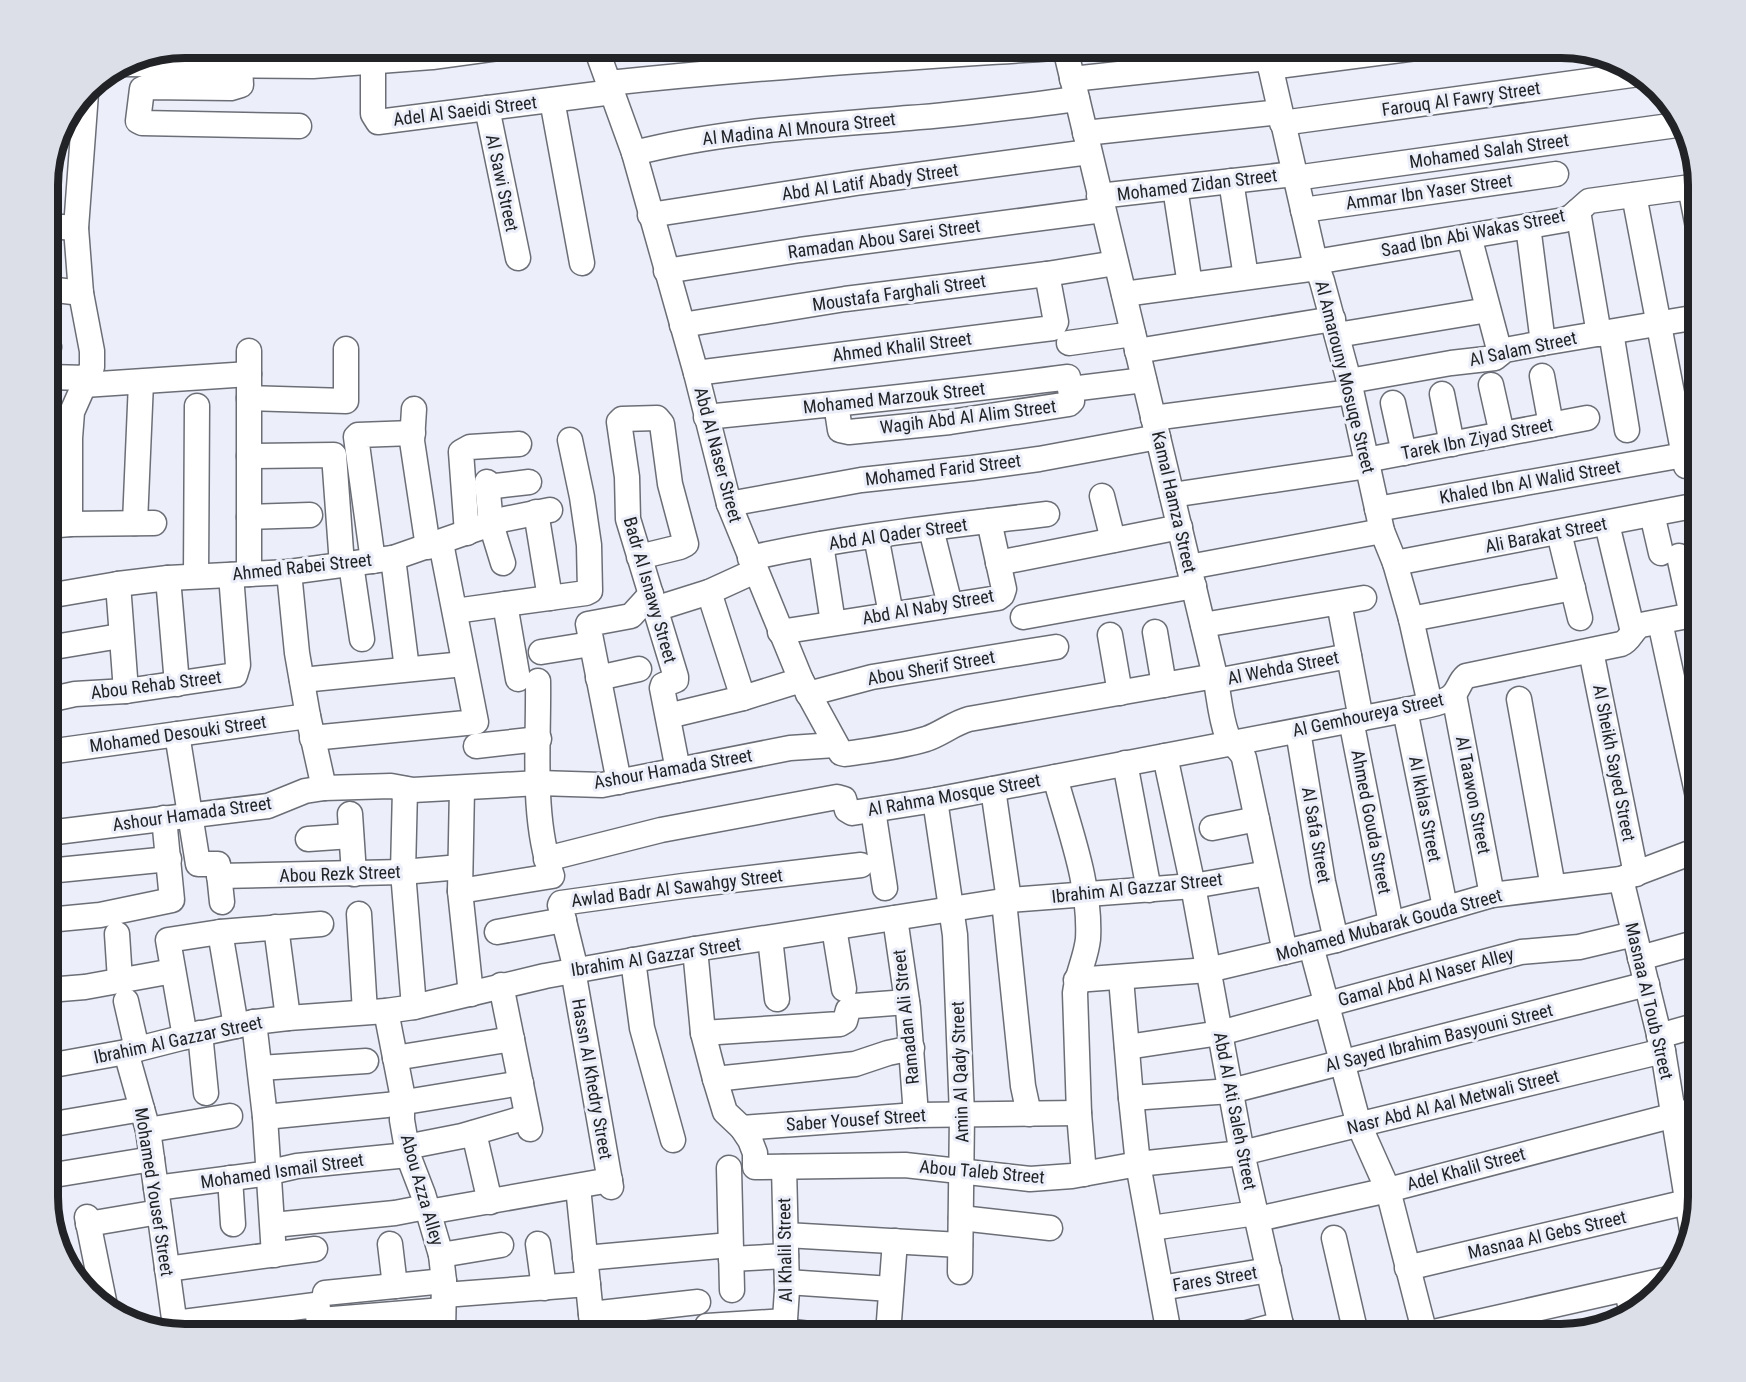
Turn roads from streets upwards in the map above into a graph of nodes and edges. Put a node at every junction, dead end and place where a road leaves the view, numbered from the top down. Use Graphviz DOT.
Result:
graph roads {
  1 [pos="366,58"];
  2 [pos="893,58"];
  3 [pos="1068,58"];
  4 [pos="1267,58"];
  5 [pos="1268,58"];
  6 [pos="231,59"];
  7 [pos="360,59"];
  8 [pos="600,59"];
  9 [pos="249,60"];
  10 [pos="1625,76"];
  11 [pos="231,88"];
  12 [pos="611,88"];
  13 [pos="1075,89"];
  14 [pos="552,100"];
  15 [pos="487,108"];
  16 [pos="85,109"];
  17 [pos="1281,117"];
  18 [pos="231,125"];
  19 [pos="299,126"];
  20 [pos="1672,126"];
  21 [pos="1087,143"];
  22 [pos="634,153"];
  23 [pos="1556,174"];
  24 [pos="1295,176"];
  25 [pos="1231,181"];
  26 [pos="1688,187"];
  27 [pos="1175,188"];
  28 [pos="1634,195"];
  29 [pos="1101,203"];
  30 [pos="1303,210"];
  31 [pos="1578,211"];
  32 [pos="650,215"];
  33 [pos="1528,226"];
  34 [pos="59,227"];
  35 [pos="76,228"];
  36 [pos="1469,236"];
  37 [pos="518,258"];
  38 [pos="582,263"];
  39 [pos="1116,263"];
  40 [pos="1316,265"];
  41 [pos="666,271"];
  42 [pos="1047,274"];
  43 [pos="1246,277"];
  44 [pos="1190,285"];
  45 [pos="59,290"];
  46 [pos="81,293"];
  47 [pos="1124,294"];
  48 [pos="1488,310"];
  49 [pos="1688,319"];
  50 [pos="1659,324"];
  51 [pos="682,325"];
  52 [pos="1335,327"];
  53 [pos="1605,333"];
  54 [pos="1069,343"];
  55 [pos="1135,343"];
  56 [pos="1543,343"];
  57 [pos="346,349"];
  58 [pos="1500,353"];
  59 [pos="696,373"];
  60 [pos="1542,376"];
  61 [pos="59,378"];
  62 [pos="1144,380"];
  63 [pos="86,382"];
  64 [pos="141,382"];
  65 [pos="1491,385"];
  66 [pos="1350,386"];
  67 [pos="1442,394"];
  68 [pos="249,398"];
  69 [pos="1393,403"];
  70 [pos="836,404"];
  71 [pos="197,406"];
  72 [pos="414,409"];
  73 [pos="706,417"];
  74 [pos="1587,418"];
  75 [pos="1551,425"];
  76 [pos="1156,427"];
  77 [pos="1628,430"];
  78 [pos="413,433"];
  79 [pos="1502,434"];
  80 [pos="570,441"];
  81 [pos="519,444"];
  82 [pos="1452,444"];
  83 [pos="1404,453"];
  84 [pos="249,456"];
  85 [pos="1367,463"];
  86 [pos="529,482"];
  87 [pos="1172,495"];
  88 [pos="1102,496"];
  89 [pos="729,504"];
  90 [pos="1688,507"];
  91 [pos="1047,514"];
  92 [pos="1652,514"];
  93 [pos="310,515"];
  94 [pos="249,517"];
  95 [pos="1380,520"];
  96 [pos="989,521"];
  97 [pos="490,524"];
  98 [pos="1607,524"];
  99 [pos="59,525"];
  100 [pos="1180,528"];
  101 [pos="931,529"];
  102 [pos="467,533"];
  103 [pos="1559,533"];
  104 [pos="876,536"];
  105 [pos="1113,540"];
  106 [pos="821,544"];
  107 [pos="434,545"];
  108 [pos="639,557"];
  109 [pos="365,562"];
  110 [pos="503,563"];
  111 [pos="998,563"];
  112 [pos="1395,563"];
  113 [pos="752,564"];
  114 [pos="290,572"];
  115 [pos="240,575"];
  116 [pos="196,576"];
  117 [pos="1191,576"];
  118 [pos="168,578"];
  119 [pos="118,584"];
  120 [pos="1573,588"];
  121 [pos="709,592"];
  122 [pos="59,594"];
  123 [pos="550,598"];
  124 [pos="1364,598"];
  125 [pos="1688,598"];
  126 [pos="653,601"];
  127 [pos="1339,603"];
  128 [pos="505,604"];
  129 [pos="950,605"];
  130 [pos="455,611"];
  131 [pos="891,614"];
  132 [pos="1688,616"];
  133 [pos="1023,617"];
  134 [pos="1580,618"];
  135 [pos="1411,620"];
  136 [pos="1660,622"];
  137 [pos="833,623"];
  138 [pos="1203,626"];
  139 [pos="780,632"];
  140 [pos="1633,632"];
  141 [pos="1155,633"];
  142 [pos="1110,635"];
  143 [pos="120,636"];
  144 [pos="362,639"];
  145 [pos="591,644"];
  146 [pos="59,646"];
  147 [pos="1056,647"];
  148 [pos="1591,651"];
  149 [pos="541,652"];
  150 [pos="1349,656"];
  151 [pos="464,664"];
  152 [pos="407,669"];
  153 [pos="639,669"];
  154 [pos="598,678"];
  155 [pos="1216,679"];
  156 [pos="302,680"];
  157 [pos="177,684"];
  158 [pos="1164,685"];
  159 [pos="804,687"];
  160 [pos="126,691"];
  161 [pos="1120,693"];
  162 [pos="1454,694"];
  163 [pos="59,697"];
  164 [pos="743,698"];
  165 [pos="1519,699"];
  166 [pos="1430,704"];
  167 [pos="1405,710"];
  168 [pos="668,716"];
  169 [pos="1356,720"];
  170 [pos="310,727"];
  171 [pos="1298,730"];
  172 [pos="177,734"];
  173 [pos="539,739"];
  174 [pos="1231,743"];
  175 [pos="836,745"];
  176 [pos="476,746"];
  177 [pos="59,750"];
  178 [pos="1688,751"];
  179 [pos="1165,756"];
  180 [pos="1125,763"];
  181 [pos="678,770"];
  182 [pos="1055,777"];
  183 [pos="619,782"];
  184 [pos="539,783"];
  185 [pos="324,788"];
  186 [pos="462,788"];
  187 [pos="405,789"];
  188 [pos="993,789"];
  189 [pos="935,800"];
  190 [pos="873,810"];
  191 [pos="191,814"];
  192 [pos="164,818"];
  193 [pos="1257,819"];
  194 [pos="1212,828"];
  195 [pos="59,832"];
  196 [pos="308,839"];
  197 [pos="1688,854"];
  198 [pos="169,859"];
  199 [pos="861,865"];
  200 [pos="460,867"];
  201 [pos="549,868"];
  202 [pos="59,870"];
  203 [pos="403,872"];
  204 [pos="1268,873"];
  205 [pos="354,874"];
  206 [pos="219,876"];
  207 [pos="1628,877"];
  208 [pos="1193,886"];
  209 [pos="1553,887"];
  210 [pos="885,888"];
  211 [pos="1149,890"];
  212 [pos="460,891"];
  213 [pos="1086,894"];
  214 [pos="1492,896"];
  215 [pos="1007,901"];
  216 [pos="222,902"];
  217 [pos="1445,907"];
  218 [pos="952,909"];
  219 [pos="359,914"];
  220 [pos="895,918"];
  221 [pos="59,919"];
  222 [pos="564,920"];
  223 [pos="1391,923"];
  224 [pos="321,924"];
  225 [pos="276,927"];
  226 [pos="834,928"];
  227 [pos="220,932"];
  228 [pos="497,932"];
  229 [pos="117,934"];
  230 [pos="1634,934"];
  231 [pos="770,938"];
  232 [pos="1336,940"];
  233 [pos="1688,945"];
  234 [pos="1311,946"];
  235 [pos="695,949"];
  236 [pos="1286,952"];
  237 [pos="1641,958"];
  238 [pos="633,960"];
  239 [pos="574,970"];
  240 [pos="1208,970"];
  241 [pos="173,971"];
  242 [pos="1121,978"];
  243 [pos="1076,980"];
  244 [pos="1647,984"];
  245 [pos="501,986"];
  246 [pos="59,989"];
  247 [pos="844,989"];
  248 [pos="123,990"];
  249 [pos="471,994"];
  250 [pos="777,999"];
  251 [pos="907,1002"];
  252 [pos="1328,1004"];
  253 [pos="414,1007"];
  254 [pos="376,1012"];
  255 [pos="288,1018"];
  256 [pos="245,1024"];
  257 [pos="1688,1030"];
  258 [pos="703,1033"];
  259 [pos="1220,1033"];
  260 [pos="193,1035"];
  261 [pos="512,1039"];
  262 [pos="1661,1043"];
  263 [pos="1127,1047"];
  264 [pos="912,1048"];
  265 [pos="131,1051"];
  266 [pos="395,1058"];
  267 [pos="366,1061"];
  268 [pos="1342,1063"];
  269 [pos="59,1064"];
  270 [pos="260,1068"];
  271 [pos="716,1079"];
  272 [pos="521,1083"];
  273 [pos="1231,1091"];
  274 [pos="206,1093"];
  275 [pos="1131,1098"];
  276 [pos="401,1102"];
  277 [pos="1688,1112"];
  278 [pos="1079,1113"];
  279 [pos="1029,1114"];
  280 [pos="916,1115"];
  281 [pos="962,1115"];
  282 [pos="1674,1115"];
  283 [pos="230,1116"];
  284 [pos="264,1117"];
  285 [pos="145,1120"];
  286 [pos="59,1124"];
  287 [pos="1359,1125"];
  288 [pos="742,1128"];
  289 [pos="474,1133"];
  290 [pos="673,1140"];
  291 [pos="407,1151"];
  292 [pos="1242,1153"];
  293 [pos="152,1159"];
  294 [pos="1138,1164"];
  295 [pos="784,1167"];
  296 [pos="729,1168"];
  297 [pos="962,1172"];
  298 [pos="269,1173"];
  299 [pos="59,1174"];
  300 [pos="1084,1174"];
  301 [pos="230,1178"];
  302 [pos="578,1186"];
  303 [pos="1688,1186"];
  304 [pos="156,1188"];
  305 [pos="1388,1190"];
  306 [pos="1688,1197"];
  307 [pos="490,1202"];
  308 [pos="427,1209"];
  309 [pos="159,1212"];
  310 [pos="1257,1216"];
  311 [pos="961,1218"];
  312 [pos="233,1224"];
  313 [pos="273,1225"];
  314 [pos="1050,1228"];
  315 [pos="1151,1228"];
  316 [pos="1334,1238"];
  317 [pos="895,1241"];
  318 [pos="390,1244"];
  319 [pos="538,1244"];
  320 [pos="501,1245"];
  321 [pos="960,1245"];
  322 [pos="786,1246"];
  323 [pos="315,1249"];
  324 [pos="731,1252"];
  325 [pos="274,1255"];
  326 [pos="441,1255"];
  327 [pos="585,1258"];
  328 [pos="168,1269"];
  329 [pos="1407,1269"];
  330 [pos="1269,1270"];
  331 [pos="960,1272"];
  332 [pos="87,1274"];
  333 [pos="787,1282"];
  334 [pos="1653,1283"];
  335 [pos="588,1284"];
  336 [pos="395,1286"];
  337 [pos="544,1288"];
  338 [pos="1161,1288"];
  339 [pos="891,1289"];
  340 [pos="1626,1289"];
  341 [pos="732,1290"];
  342 [pos="325,1293"];
  343 [pos="443,1296"];
  344 [pos="698,1302"];
  345 [pos="1630,1303"];
  346 [pos="175,1323"];
  347 [pos="200,1324"];
  348 [pos="320,1324"];
  349 [pos="332,1324"];
  350 [pos="442,1324"];
  351 [pos="592,1324"];
  352 [pos="784,1324"];
  353 [pos="889,1324"];
  354 [pos="1167,1324"];
  355 [pos="1281,1324"];
  356 [pos="1354,1324"];
  357 [pos="1422,1324"];
  358 [pos="1503,1324"];
  1 -- 15 [label="street, Adel Al Saeidi Street"];
  2 -- 12 [label="street, Adel Al Saeidi Street"];
  3 -- 13 [label="street, Kamal Hamza Street"];
  4 -- 13 [label="street, Al Madina Al Mnoura Street"];
  5 -- 17 [label="street, Al Amarouny Mosuqe Street"];
  6 -- 9 [label="street"];
  7 -- 9 [label="street"];
  8 -- 12 [label="street"];
  9 -- 11 [label="street"];
  10 -- 17 [label="street, Farouq Al Fawry Street"];
  11 -- 18 [label="street"];
  11 -- 18 [label="street"];
  12 -- 14 [label="street, Adel Al Saeidi Street"];
  12 -- 22 [label="street"];
  13 -- 21 [label="street, Kamal Hamza Street"];
  13 -- 22 [label="street, Al Madina Al Mnoura Street"];
  14 -- 15 [label="street, Adel Al Saeidi Street"];
  14 -- 38 [label="street"];
  15 -- 37 [label="street, Al Sawi Street"];
  16 -- 35 [label="street"];
  17 -- 21 [label="street, Farouq Al Fawry Street"];
  17 -- 24 [label="street, Al Amarouny Mosuqe Street"];
  18 -- 19 [label="street"];
  20 -- 24 [label="street, Mohamed Salah Street"];
  21 -- 29 [label="street, Kamal Hamza Street"];
  21 -- 32 [label="street, Abd Al Latif Abady Street"];
  22 -- 32 [label="street, Abd Al Naser Street"];
  23 -- 30 [label="street, Ammar Ibn Yaser Street"];
  24 -- 25 [label="street, Mohamed Zidan Street"];
  24 -- 30 [label="street, Al Amarouny Mosuqe Street"];
  25 -- 27 [label="street, Mohamed Zidan Street"];
  25 -- 43 [label="street"];
  26 -- 28 [label="street, Saad Ibn Abi Wakas Street"];
  27 -- 29 [label="street, Mohamed Zidan Street"];
  27 -- 44 [label="street"];
  28 -- 31 [label="street, Saad Ibn Abi Wakas Street"];
  28 -- 50 [label="street"];
  29 -- 39 [label="street, Kamal Hamza Street"];
  29 -- 41 [label="street, Ramadan Abou Sarei Street"];
  30 -- 40 [label="street, Al Amarouny Mosuqe Street"];
  31 -- 33 [label="street, Saad Ibn Abi Wakas Street"];
  31 -- 53 [label="street"];
  32 -- 41 [label="street, Abd Al Naser Street"];
  33 -- 36 [label="street, Saad Ibn Abi Wakas Street"];
  33 -- 56 [label="street"];
  34 -- 35 [label="street"];
  35 -- 46 [label="street"];
  36 -- 40 [label="street, Saad Ibn Abi Wakas Street"];
  36 -- 48 [label="street"];
  39 -- 42 [label="street, Moustafa Farghali Street"];
  39 -- 47 [label="street, Kamal Hamza Street"];
  40 -- 43 [label="street, Saad Ibn Abi Wakas Street"];
  40 -- 52 [label="street, Al Amarouny Mosuqe Street"];
  41 -- 51 [label="street, Abd Al Naser Street"];
  42 -- 51 [label="street, Moustafa Farghali Street"];
  42 -- 59 [label="street, Ahmed Khalil Street"];
  43 -- 44 [label="street, Saad Ibn Abi Wakas Street"];
  44 -- 47 [label="street, Saad Ibn Abi Wakas Street"];
  45 -- 46 [label="street"];
  46 -- 63 [label="street"];
  47 -- 55 [label="street, Kamal Hamza Street"];
  48 -- 52 [label="street"];
  48 -- 58 [label="street"];
  49 -- 50 [label="street, Al Salam Street"];
  50 -- 53 [label="street, Al Salam Street"];
  50 -- 95 [label="street, Khaled Ibn Al Walid Street"];
  51 -- 59 [label="street, Abd Al Naser Street"];
  52 -- 55 [label="street"];
  52 -- 66 [label="street, Al Amarouny Mosuqe Street"];
  53 -- 56 [label="street, Al Salam Street"];
  53 -- 77 [label="street"];
  54 -- 55 [label="street"];
  55 -- 62 [label="street, Kamal Hamza Street"];
  56 -- 58 [label="street, Al Salam Street"];
  57 -- 68 [label="street"];
  58 -- 66 [label="street, Al Salam Street"];
  59 -- 73 [label="street, Abd Al Naser Street"];
  60 -- 75 [label="street"];
  61 -- 63 [label="street"];
  62 -- 70 [label="street, Wagih Abd Al Alim Street"];
  62 -- 76 [label="street, Kamal Hamza Street"];
  63 -- 64 [label="street"];
  63 -- 99 [label="street"];
  64 -- 68 [label="street"];
  64 -- 99 [label="street"];
  65 -- 79 [label="street"];
  66 -- 76 [label="street, Al Salam Street"];
  66 -- 85 [label="street, Al Amarouny Mosuqe Street"];
  67 -- 82 [label="street"];
  68 -- 84 [label="street"];
  69 -- 83 [label="street"];
  70 -- 73 [label="street, Mohamed Marzouk Street"];
  71 -- 116 [label="street"];
  72 -- 78 [label="street"];
  73 -- 89 [label="street, Abd Al Naser Street"];
  74 -- 75 [label="street, Tarek Ibn Ziyad Street"];
  75 -- 79 [label="street, Tarek Ibn Ziyad Street"];
  76 -- 87 [label="street, Kamal Hamza Street"];
  76 -- 89 [label="street, Mohamed Farid Street"];
  78 -- 107 [label="street"];
  78 -- 109 [label="street"];
  79 -- 82 [label="street, Tarek Ibn Ziyad Street"];
  80 -- 123 [label="street"];
  81 -- 102 [label="street"];
  82 -- 83 [label="street, Tarek Ibn Ziyad Street"];
  83 -- 85 [label="street, Tarek Ibn Ziyad Street"];
  84 -- 94 [label="street"];
  84 -- 109 [label="street"];
  85 -- 87 [label="street, Tarek Ibn Ziyad Street"];
  85 -- 95 [label="street, Al Amarouny Mosuqe Street"];
  86 -- 97 [label="street"];
  87 -- 100 [label="street, Kamal Hamza Street"];
  88 -- 105 [label="street"];
  89 -- 113 [label="street, Abd Al Naser Street"];
  90 -- 92 [label="street, Ali Barakat Street"];
  91 -- 96 [label="street, Abd Al Qader Street"];
  92 -- 98 [label="street, Ali Barakat Street"];
  92 -- 125 [label="street"];
  93 -- 94 [label="street"];
  94 -- 115 [label="street"];
  95 -- 112 [label="street, Al Amarouny Mosuqe Street"];
  95 -- 117 [label="street, Khaled Ibn Al Walid Street"];
  96 -- 101 [label="street, Abd Al Qader Street"];
  96 -- 111 [label="street, Abd Al Naby Street"];
  97 -- 102 [label="street, Ahmed Rabei Street"];
  97 -- 110 [label="street"];
  97 -- 123 [label="street, Ahmed Rabei Street"];
  98 -- 103 [label="street, Ali Barakat Street"];
  98 -- 140 [label="street"];
  100 -- 105 [label="street"];
  100 -- 117 [label="street, Kamal Hamza Street"];
  101 -- 104 [label="street, Abd Al Qader Street"];
  101 -- 129 [label="street"];
  102 -- 107 [label="street, Ahmed Rabei Street"];
  103 -- 112 [label="street, Ali Barakat Street"];
  103 -- 120 [label="street"];
  104 -- 106 [label="street, Abd Al Qader Street"];
  104 -- 131 [label="street"];
  105 -- 111 [label="street"];
  106 -- 113 [label="street, Abd Al Qader Street"];
  106 -- 137 [label="street"];
  107 -- 109 [label="street, Ahmed Rabei Street"];
  107 -- 130 [label="street"];
  108 -- 108 [label="street, Badr Al Isnawy Street"];
  108 -- 126 [label="street, Badr Al Isnawy Street"];
  109 -- 114 [label="street, Ahmed Rabei Street"];
  109 -- 144 [label="street"];
  109 -- 152 [label="street"];
  111 -- 129 [label="street, Abd Al Naby Street"];
  112 -- 135 [label="street, Al Amarouny Mosuqe Street"];
  113 -- 121 [label="street, Abd Al Qader Street"];
  113 -- 139 [label="street, Abd Al Naser Street"];
  114 -- 115 [label="street, Ahmed Rabei Street"];
  114 -- 156 [label="street"];
  115 -- 116 [label="street, Ahmed Rabei Street"];
  115 -- 157 [label="street, Abou Rehab Street"];
  116 -- 118 [label="street, Ahmed Rabei Street"];
  117 -- 133 [label="street, Khaled Ibn Al Walid Street"];
  117 -- 138 [label="street, Kamal Hamza Street"];
  118 -- 119 [label="street, Ahmed Rabei Street"];
  118 -- 157 [label="street"];
  119 -- 122 [label="street, Ahmed Rabei Street"];
  119 -- 143 [label="street"];
  120 -- 134 [label="street"];
  120 -- 135 [label="street"];
  121 -- 126 [label="street, Abd Al Qader Street"];
  121 -- 164 [label="street"];
  123 -- 128 [label="street"];
  124 -- 127 [label="street"];
  126 -- 145 [label="street"];
  126 -- 168 [label="street, Badr Al Isnawy Street"];
  127 -- 138 [label="street"];
  127 -- 150 [label="street, Ahmed Gouda Street"];
  128 -- 130 [label="street"];
  128 -- 173 [label="street"];
  129 -- 131 [label="street, Abd Al Naby Street"];
  130 -- 151 [label="street"];
  131 -- 137 [label="street, Abd Al Naby Street"];
  132 -- 136 [label="street, Al Gemhoureya Street"];
  135 -- 166 [label="street, Al Amarouny Mosuqe Street"];
  136 -- 140 [label="street, Al Gemhoureya Street"];
  136 -- 178 [label="street"];
  137 -- 139 [label="street, Abd Al Naby Street"];
  138 -- 155 [label="street, Kamal Hamza Street"];
  139 -- 159 [label="street, Abd Al Naser Street"];
  140 -- 148 [label="street, Al Gemhoureya Street"];
  141 -- 158 [label="street"];
  142 -- 161 [label="street"];
  143 -- 146 [label="street"];
  143 -- 160 [label="street"];
  145 -- 149 [label="street"];
  145 -- 154 [label="street"];
  147 -- 159 [label="street, Abou Sherif Street"];
  148 -- 162 [label="street, Al Gemhoureya Street"];
  148 -- 207 [label="street, Al Sheikh Sayed Street"];
  150 -- 155 [label="street, Al Wehda Street"];
  150 -- 169 [label="street, Ahmed Gouda Street"];
  151 -- 152 [label="street"];
  151 -- 170 [label="street, Mohamed Desouki Street"];
  152 -- 156 [label="street"];
  153 -- 154 [label="street"];
  154 -- 183 [label="street"];
  155 -- 158 [label="street, Ashour Hamada Street"];
  155 -- 174 [label="street, Kamal Hamza Street"];
  156 -- 170 [label="street"];
  157 -- 160 [label="street, Abou Rehab Street"];
  158 -- 161 [label="street, Ashour Hamada Street"];
  159 -- 164 [label="street, Abou Sherif Street"];
  159 -- 175 [label="street, Abd Al Naser Street"];
  160 -- 163 [label="street, Abou Rehab Street"];
  161 -- 175 [label="street, Ashour Hamada Street"];
  162 -- 166 [label="street, Al Gemhoureya Street"];
  162 -- 214 [label="street, Al Taawon Street"];
  164 -- 168 [label="street, Abou Sherif Street"];
  165 -- 209 [label="street"];
  166 -- 167 [label="street, Al Gemhoureya Street"];
  167 -- 169 [label="street, Al Gemhoureya Street"];
  167 -- 217 [label="street, Al Ikhlas Street"];
  168 -- 181 [label="street, Badr Al Isnawy Street"];
  169 -- 171 [label="street, Al Gemhoureya Street"];
  169 -- 223 [label="street, Ahmed Gouda Street"];
  170 -- 172 [label="street, Mohamed Desouki Street"];
  170 -- 185 [label="street"];
  171 -- 174 [label="street, Al Gemhoureya Street"];
  171 -- 232 [label="street, Al Safa Street"];
  172 -- 177 [label="street, Mohamed Desouki Street"];
  172 -- 191 [label="street"];
  173 -- 176 [label="street"];
  173 -- 184 [label="street"];
  174 -- 179 [label="street, Al Rahma Mosque Street"];
  174 -- 193 [label="street, Kamal Hamza Street"];
  175 -- 181 [label="street, Ashour Hamada Street"];
  179 -- 180 [label="street, Al Rahma Mosque Street"];
  179 -- 208 [label="street, Abd Al Ati Saleh Street"];
  180 -- 182 [label="street, Al Rahma Mosque Street"];
  180 -- 211 [label="street"];
  181 -- 183 [label="street, Ashour Hamada Street"];
  182 -- 188 [label="street, Al Rahma Mosque Street"];
  182 -- 213 [label="street"];
  183 -- 184 [label="street, Ashour Hamada Street"];
  184 -- 186 [label="street, Ashour Hamada Street"];
  184 -- 201 [label="street"];
  185 -- 187 [label="street, Ashour Hamada Street"];
  185 -- 191 [label="street, Ashour Hamada Street"];
  186 -- 187 [label="street, Ashour Hamada Street"];
  186 -- 200 [label="street"];
  187 -- 203 [label="street"];
  188 -- 189 [label="street, Al Rahma Mosque Street"];
  188 -- 215 [label="street"];
  189 -- 190 [label="street, Al Rahma Mosque Street"];
  189 -- 218 [label="street, Amin Al Qady Street"];
  190 -- 201 [label="street, Al Rahma Mosque Street"];
  190 -- 210 [label="street"];
  191 -- 192 [label="street, Ashour Hamada Street"];
  191 -- 206 [label="street"];
  192 -- 195 [label="street, Ashour Hamada Street"];
  192 -- 198 [label="street"];
  193 -- 194 [label="street"];
  193 -- 204 [label="street, Kamal Hamza Street"];
  196 -- 205 [label="street"];
  197 -- 207 [label="street, Mohamed Mubarak Gouda Street"];
  198 -- 202 [label="street"];
  198 -- 221 [label="street"];
  199 -- 222 [label="street, Awlad Badr Al Sawahgy Street"];
  200 -- 203 [label="street, Abou Rezk Street"];
  200 -- 212 [label="street"];
  201 -- 212 [label="street, Al Rahma Mosque Street"];
  203 -- 205 [label="street, Abou Rezk Street"];
  203 -- 253 [label="street"];
  204 -- 208 [label="street, Ibrahim Al Gazzar Street"];
  204 -- 236 [label="street, Kamal Hamza Street"];
  205 -- 206 [label="street, Abou Rezk Street"];
  206 -- 216 [label="street"];
  207 -- 209 [label="street, Mohamed Mubarak Gouda Street"];
  207 -- 230 [label="street, Masnaa Al Toub Street"];
  208 -- 211 [label="street, Ibrahim Al Gazzar Street"];
  208 -- 240 [label="street, Abd Al Ati Saleh Street"];
  209 -- 214 [label="street, Mohamed Mubarak Gouda Street"];
  211 -- 213 [label="street, Ibrahim Al Gazzar Street"];
  212 -- 249 [label="street"];
  213 -- 215 [label="street, Ibrahim Al Gazzar Street"];
  213 -- 243 [label="street"];
  214 -- 217 [label="street, Mohamed Mubarak Gouda Street"];
  215 -- 218 [label="street, Ibrahim Al Gazzar Street"];
  215 -- 279 [label="street"];
  217 -- 223 [label="street, Mohamed Mubarak Gouda Street"];
  218 -- 220 [label="street, Ibrahim Al Gazzar Street"];
  218 -- 281 [label="street, Amin Al Qady Street"];
  219 -- 254 [label="street, Abou Azza Alley"];
  220 -- 226 [label="street, Ibrahim Al Gazzar Street"];
  220 -- 251 [label="street, Ramadan Ali Street"];
  222 -- 228 [label="street"];
  222 -- 239 [label="street, Awlad Badr Al Sawahgy Street"];
  223 -- 232 [label="street, Mohamed Mubarak Gouda Street"];
  224 -- 225 [label="street"];
  225 -- 227 [label="street"];
  225 -- 255 [label="street"];
  226 -- 231 [label="street, Ibrahim Al Gazzar Street"];
  226 -- 247 [label="street"];
  227 -- 241 [label="street"];
  227 -- 256 [label="street"];
  229 -- 248 [label="street, Mohamed Yousef Street"];
  230 -- 237 [label="street, Masnaa Al Toub Street"];
  230 -- 252 [label="street, Gamal Abd Al Naser Alley"];
  231 -- 235 [label="street, Ibrahim Al Gazzar Street"];
  231 -- 250 [label="street"];
  232 -- 234 [label="street, Mohamed Mubarak Gouda Street"];
  233 -- 237 [label="street"];
  234 -- 236 [label="street, Mohamed Mubarak Gouda Street"];
  234 -- 252 [label="street"];
  235 -- 238 [label="street, Ibrahim Al Gazzar Street"];
  235 -- 258 [label="street"];
  236 -- 240 [label="street, Mohamed Mubarak Gouda Street"];
  237 -- 244 [label="street, Masnaa Al Toub Street"];
  238 -- 239 [label="street, Ibrahim Al Gazzar Street"];
  238 -- 290 [label="street"];
  239 -- 245 [label="street, Ibrahim Al Gazzar Street"];
  239 -- 302 [label="street, Hassn Al Khedry Street"];
  240 -- 242 [label="street, Mohamed Mubarak Gouda Street"];
  240 -- 259 [label="street, Abd Al Ati Saleh Street"];
  241 -- 248 [label="street"];
  241 -- 260 [label="street"];
  242 -- 243 [label="street, Mohamed Mubarak Gouda Street"];
  242 -- 263 [label="street"];
  243 -- 278 [label="street"];
  244 -- 262 [label="street, Masnaa Al Toub Street"];
  244 -- 268 [label="street, Al Sayed Ibrahim Basyouni Street"];
  245 -- 249 [label="street, Ibrahim Al Gazzar Street"];
  245 -- 261 [label="street"];
  246 -- 248 [label="street"];
  248 -- 265 [label="street, Mohamed Yousef Street"];
  249 -- 253 [label="street, Ibrahim Al Gazzar Street"];
  251 -- 258 [label="street"];
  251 -- 264 [label="street, Ramadan Ali Street"];
  252 -- 259 [label="street, Gamal Abd Al Naser Alley"];
  252 -- 268 [label="street"];
  253 -- 254 [label="street, Ibrahim Al Gazzar Street"];
  254 -- 255 [label="street, Ibrahim Al Gazzar Street"];
  254 -- 266 [label="street, Abou Azza Alley"];
  255 -- 256 [label="street, Ibrahim Al Gazzar Street"];
  256 -- 260 [label="street, Ibrahim Al Gazzar Street"];
  256 -- 270 [label="street"];
  257 -- 262 [label="street, Nasr Abd Al Aal Metwali Street"];
  258 -- 271 [label="street"];
  259 -- 263 [label="street, Gamal Abd Al Naser Alley"];
  259 -- 273 [label="street, Abd Al Ati Saleh Street"];
  260 -- 265 [label="street, Ibrahim Al Gazzar Street"];
  260 -- 274 [label="street"];
  261 -- 266 [label="street"];
  261 -- 272 [label="street"];
  262 -- 282 [label="street, Masnaa Al Toub Street"];
  262 -- 287 [label="street, Nasr Abd Al Aal Metwali Street"];
  263 -- 275 [label="street"];
  264 -- 271 [label="street"];
  264 -- 280 [label="street, Ramadan Ali Street"];
  265 -- 269 [label="street, Ibrahim Al Gazzar Street"];
  265 -- 285 [label="street, Mohamed Yousef Street"];
  266 -- 276 [label="street, Abou Azza Alley"];
  267 -- 270 [label="street"];
  268 -- 273 [label="street, Al Sayed Ibrahim Basyouni Street"];
  268 -- 287 [label="street"];
  270 -- 284 [label="street"];
  271 -- 288 [label="street"];
  272 -- 276 [label="street"];
  272 -- 289 [label="street, Mohamed Ismail Street"];
  273 -- 275 [label="street, Al Sayed Ibrahim Basyouni Street"];
  273 -- 292 [label="street, Abd Al Ati Saleh Street"];
  275 -- 294 [label="street"];
  276 -- 284 [label="street"];
  276 -- 291 [label="street, Abou Azza Alley"];
  277 -- 282 [label="street, Adel Khalil Street"];
  278 -- 279 [label="street, Saber Yousef Street"];
  278 -- 300 [label="street"];
  279 -- 281 [label="street, Saber Yousef Street"];
  280 -- 281 [label="street, Saber Yousef Street"];
  280 -- 288 [label="street, Saber Yousef Street"];
  281 -- 297 [label="street, Amin Al Qady Street"];
  282 -- 303 [label="street, Masnaa Al Toub Street"];
  282 -- 305 [label="street, Adel Khalil Street"];
  283 -- 285 [label="street"];
  284 -- 298 [label="street"];
  285 -- 286 [label="street"];
  285 -- 293 [label="street, Mohamed Yousef Street"];
  287 -- 292 [label="street, Nasr Abd Al Aal Metwali Street"];
  287 -- 305 [label="street"];
  288 -- 295 [label="street, Abou Taleb Street"];
  289 -- 291 [label="street, Mohamed Ismail Street"];
  289 -- 307 [label="street"];
  291 -- 298 [label="street, Mohamed Ismail Street"];
  291 -- 308 [label="street, Abou Azza Alley"];
  292 -- 294 [label="street, Abou Taleb Street"];
  292 -- 310 [label="street, Abd Al Ati Saleh Street"];
  293 -- 299 [label="street"];
  293 -- 304 [label="street, Mohamed Yousef Street"];
  294 -- 300 [label="street, Abou Taleb Street"];
  294 -- 315 [label="street"];
  295 -- 297 [label="street, Abou Taleb Street"];
  295 -- 322 [label="street, Al Khalil Street"];
  296 -- 324 [label="street"];
  297 -- 300 [label="street, Abou Taleb Street"];
  297 -- 311 [label="street, Amin Al Qady Street"];
  298 -- 301 [label="street, Mohamed Ismail Street"];
  298 -- 313 [label="street"];
  301 -- 304 [label="street, Mohamed Ismail Street"];
  301 -- 312 [label="street"];
  302 -- 307 [label="street"];
  302 -- 327 [label="street"];
  304 -- 309 [label="street, Mohamed Yousef Street"];
  305 -- 310 [label="street, Adel Khalil Street"];
  305 -- 329 [label="street"];
  306 -- 329 [label="street, Masnaa Al Gebs Street"];
  307 -- 308 [label="street"];
  308 -- 313 [label="street"];
  308 -- 326 [label="street, Abou Azza Alley"];
  309 -- 328 [label="street, Mohamed Yousef Street"];
  309 -- 332 [label="street"];
  310 -- 315 [label="street, Adel Khalil Street"];
  310 -- 330 [label="street, Abd Al Ati Saleh Street"];
  311 -- 314 [label="street"];
  311 -- 321 [label="street, Amin Al Qady Street"];
  313 -- 325 [label="street"];
  315 -- 338 [label="street"];
  316 -- 356 [label="street"];
  317 -- 321 [label="street"];
  317 -- 322 [label="street"];
  317 -- 339 [label="street"];
  318 -- 336 [label="street"];
  319 -- 337 [label="street"];
  320 -- 326 [label="street"];
  321 -- 331 [label="street, Amin Al Qady Street"];
  322 -- 324 [label="street"];
  322 -- 333 [label="street, Al Khalil Street"];
  323 -- 325 [label="street"];
  324 -- 327 [label="street"];
  324 -- 341 [label="street"];
  325 -- 328 [label="street"];
  326 -- 343 [label="street, Abou Azza Alley"];
  327 -- 335 [label="street"];
  328 -- 346 [label="street, Mohamed Yousef Street"];
  329 -- 357 [label="street"];
  330 -- 338 [label="street, Fares Street"];
  330 -- 355 [label="street, Abd Al Ati Saleh Street"];
  333 -- 339 [label="street"];
  333 -- 352 [label="street, Al Khalil Street"];
  334 -- 340 [label="street"];
  335 -- 337 [label="street"];
  335 -- 351 [label="street"];
  336 -- 342 [label="street"];
  336 -- 343 [label="street"];
  337 -- 343 [label="street"];
  338 -- 354 [label="street"];
  339 -- 353 [label="street"];
  340 -- 345 [label="street"];
  340 -- 358 [label="street"];
  343 -- 349 [label="street"];
  343 -- 350 [label="street, Abou Azza Alley"];
  344 -- 351 [label="street"];
  347 -- 348 [label="street"];
}
